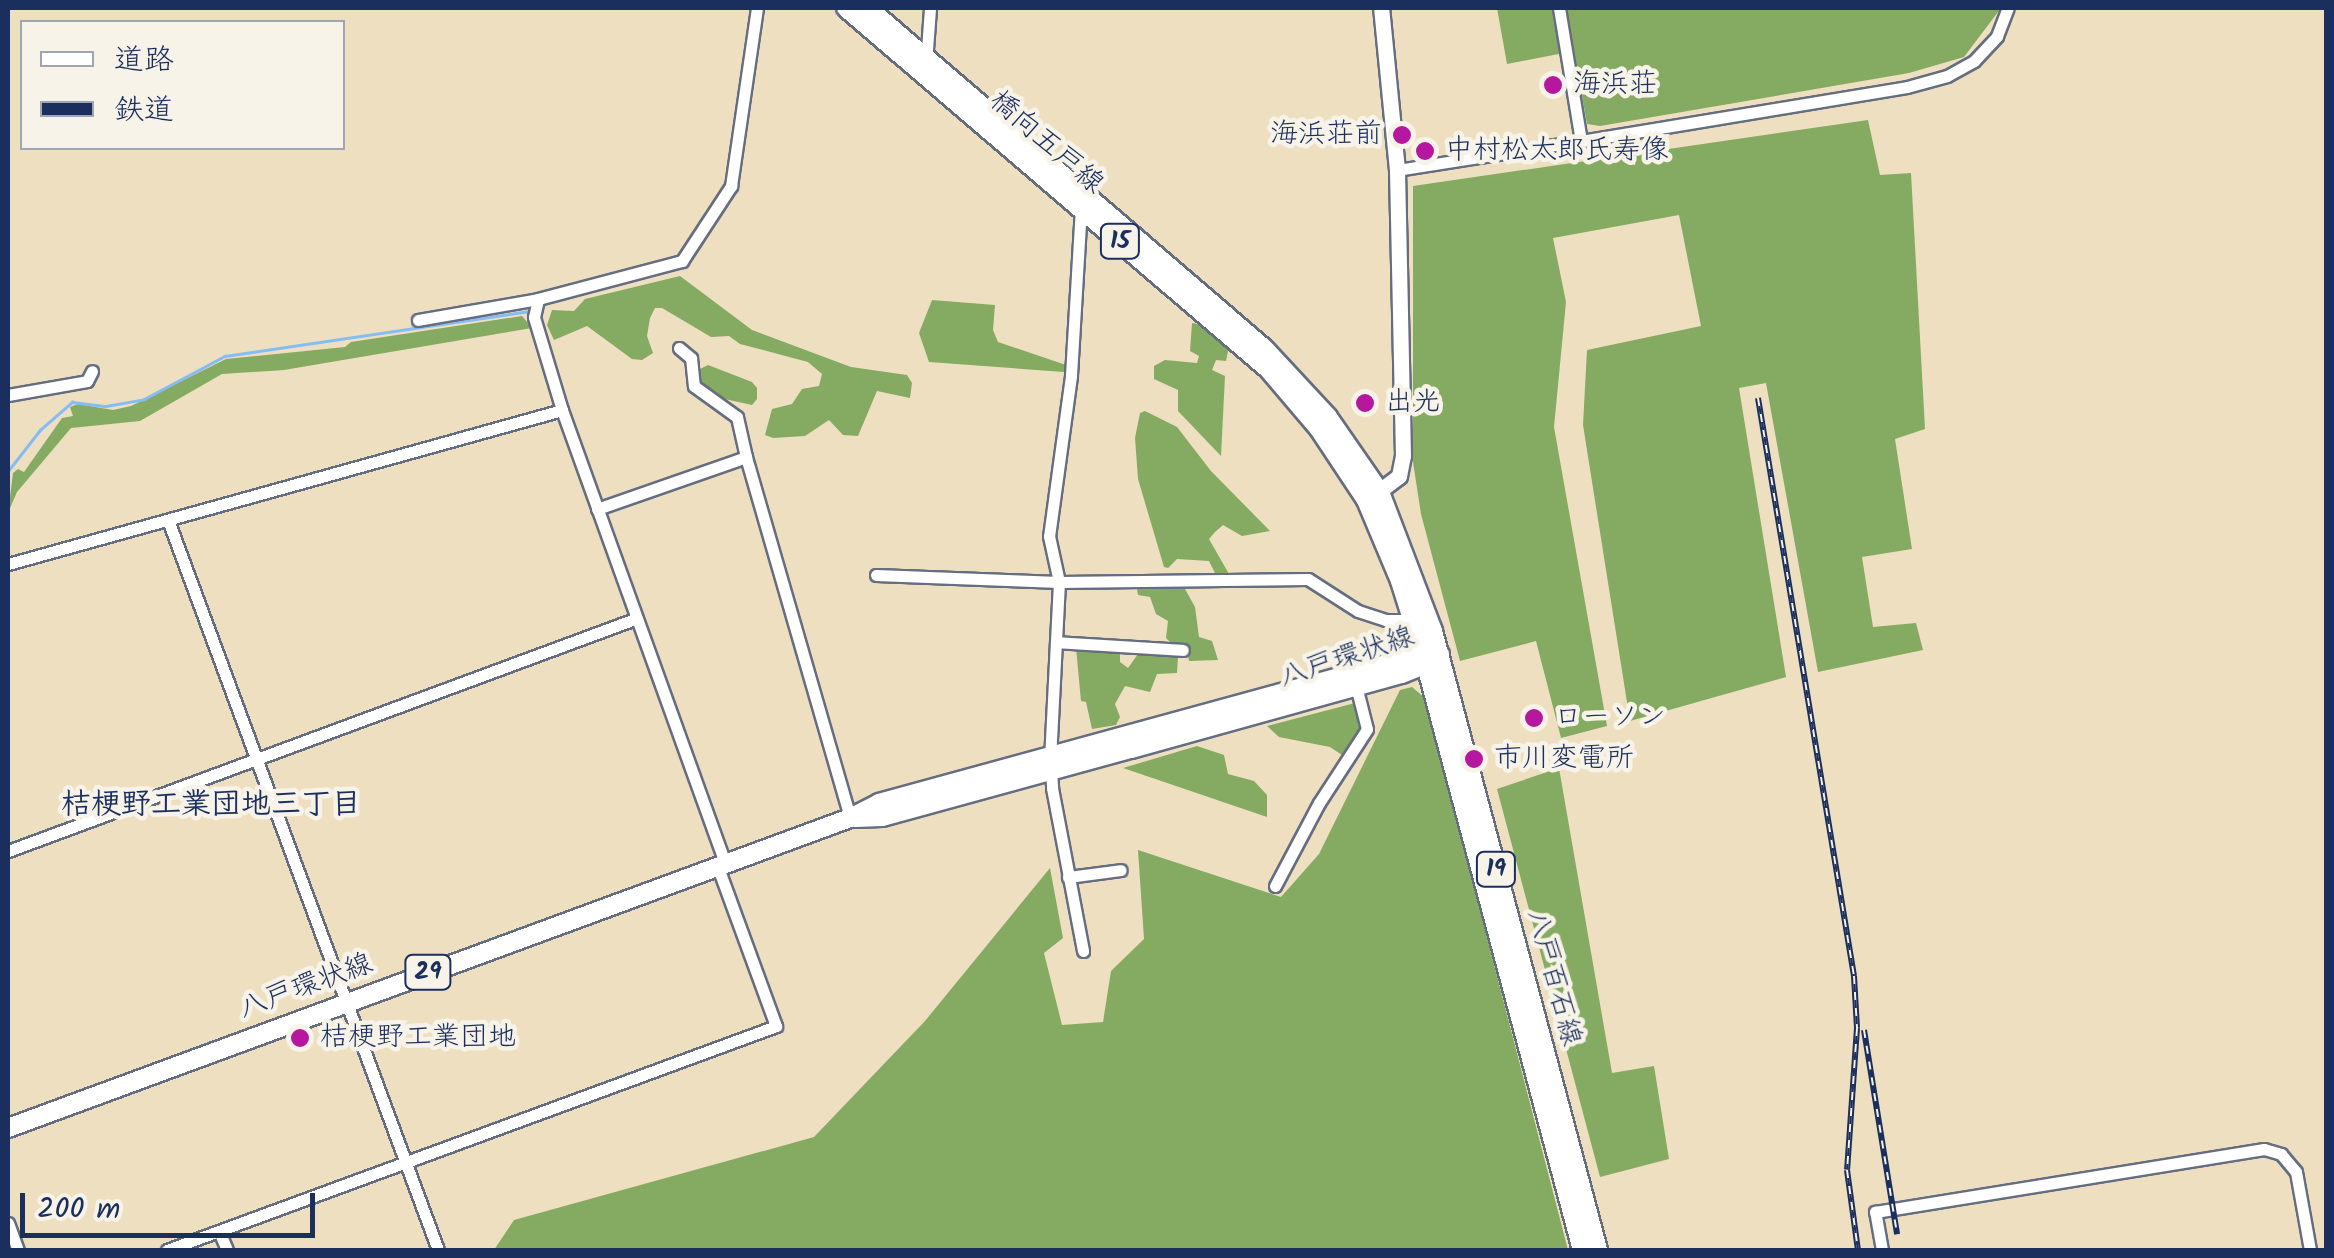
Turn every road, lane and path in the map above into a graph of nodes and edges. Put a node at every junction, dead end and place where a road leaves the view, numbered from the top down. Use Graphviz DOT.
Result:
graph roads {
  1 [pos="757,8"];
  2 [pos="846,8"];
  3 [pos="868,8"];
  4 [pos="930,8"];
  5 [pos="1381,8"];
  6 [pos="1559,8"];
  7 [pos="2008,8"];
  8 [pos="926,66"];
  9 [pos="1581,140"];
  10 [pos="1398,170"];
  11 [pos="1081,200"];
  12 [pos="538,299"];
  13 [pos="418,320"];
  14 [pos="680,348"];
  15 [pos="92,370"];
  16 [pos="8,395"];
  17 [pos="562,410"];
  18 [pos="746,457"];
  19 [pos="1373,496"];
  20 [pos="597,509"];
  21 [pos="168,520"];
  22 [pos="8,564"];
  23 [pos="876,575"];
  24 [pos="1059,582"];
  25 [pos="635,619"];
  26 [pos="1412,620"];
  27 [pos="1056,642"];
  28 [pos="1182,650"];
  29 [pos="1430,659"];
  30 [pos="1356,686"];
  31 [pos="254,760"];
  32 [pos="1050,763"];
  33 [pos="850,818"];
  34 [pos="8,852"];
  35 [pos="721,863"];
  36 [pos="1121,870"];
  37 [pos="1068,877"];
  38 [pos="1275,886"];
  39 [pos="1083,951"];
  40 [pos="344,1002"];
  41 [pos="8,1128"];
  42 [pos="405,1163"];
  43 [pos="8,1223"];
  44 [pos="220,1231"];
  45 [pos="18,1250"];
  46 [pos="167,1250"];
  47 [pos="227,1250"];
  48 [pos="438,1250"];
  49 [pos="1582,1250"];
  50 [pos="1598,1250"];
  51 [pos="1882,1250"];
  52 [pos="2310,1250"];
  1 -- 12 [label="street"];
  2 -- 8 [label="main road, 橋向五戸線 / 15"];
  3 -- 8 [label="main road, 橋向五戸線 / 15"];
  4 -- 8 [label="street"];
  5 -- 10 [label="street"];
  6 -- 9 [label="street"];
  7 -- 9 [label="street"];
  8 -- 11 [label="main road, 橋向五戸線 / 15"];
  9 -- 10 [label="street"];
  10 -- 19 [label="street"];
  11 -- 19 [label="main road, 橋向五戸線 / 15"];
  11 -- 24 [label="street"];
  12 -- 13 [label="street"];
  12 -- 17 [label="street"];
  14 -- 18 [label="street"];
  15 -- 16 [label="street"];
  17 -- 20 [label="street"];
  17 -- 21 [label="street"];
  18 -- 20 [label="street"];
  18 -- 33 [label="street"];
  19 -- 26 [label="main road, 八戸百石線 / 19"];
  19 -- 29 [label="main road, 八戸百石線 / 19"];
  20 -- 25 [label="street"];
  21 -- 22 [label="street"];
  21 -- 31 [label="street"];
  23 -- 24 [label="street"];
  24 -- 26 [label="street"];
  24 -- 27 [label="street"];
  25 -- 31 [label="street"];
  25 -- 35 [label="street"];
  26 -- 29 [label="main road, 八戸百石線 / 19"];
  27 -- 28 [label="street"];
  27 -- 32 [label="street"];
  29 -- 30 [label="main road, 八戸環状線 / 29"];
  29 -- 32 [label="main road, 八戸環状線 / 29"];
  29 -- 49 [label="main road, 八戸百石線 / 19"];
  29 -- 50 [label="main road, 八戸百石線 / 19"];
  30 -- 32 [label="main road, 八戸環状線 / 29"];
  30 -- 38 [label="street"];
  31 -- 34 [label="street"];
  31 -- 40 [label="street"];
  32 -- 33 [label="main road, 八戸環状線 / 29"];
  32 -- 37 [label="street"];
  33 -- 35 [label="main road, 八戸環状線 / 29"];
  35 -- 40 [label="main road, 八戸環状線 / 29"];
  35 -- 42 [label="street"];
  36 -- 37 [label="street"];
  37 -- 39 [label="street"];
  40 -- 41 [label="main road, 八戸環状線 / 29"];
  40 -- 42 [label="street"];
  42 -- 44 [label="street"];
  42 -- 48 [label="street"];
  43 -- 45 [label="street"];
  44 -- 46 [label="street"];
  44 -- 47 [label="street"];
  51 -- 52 [label="street"];
}
